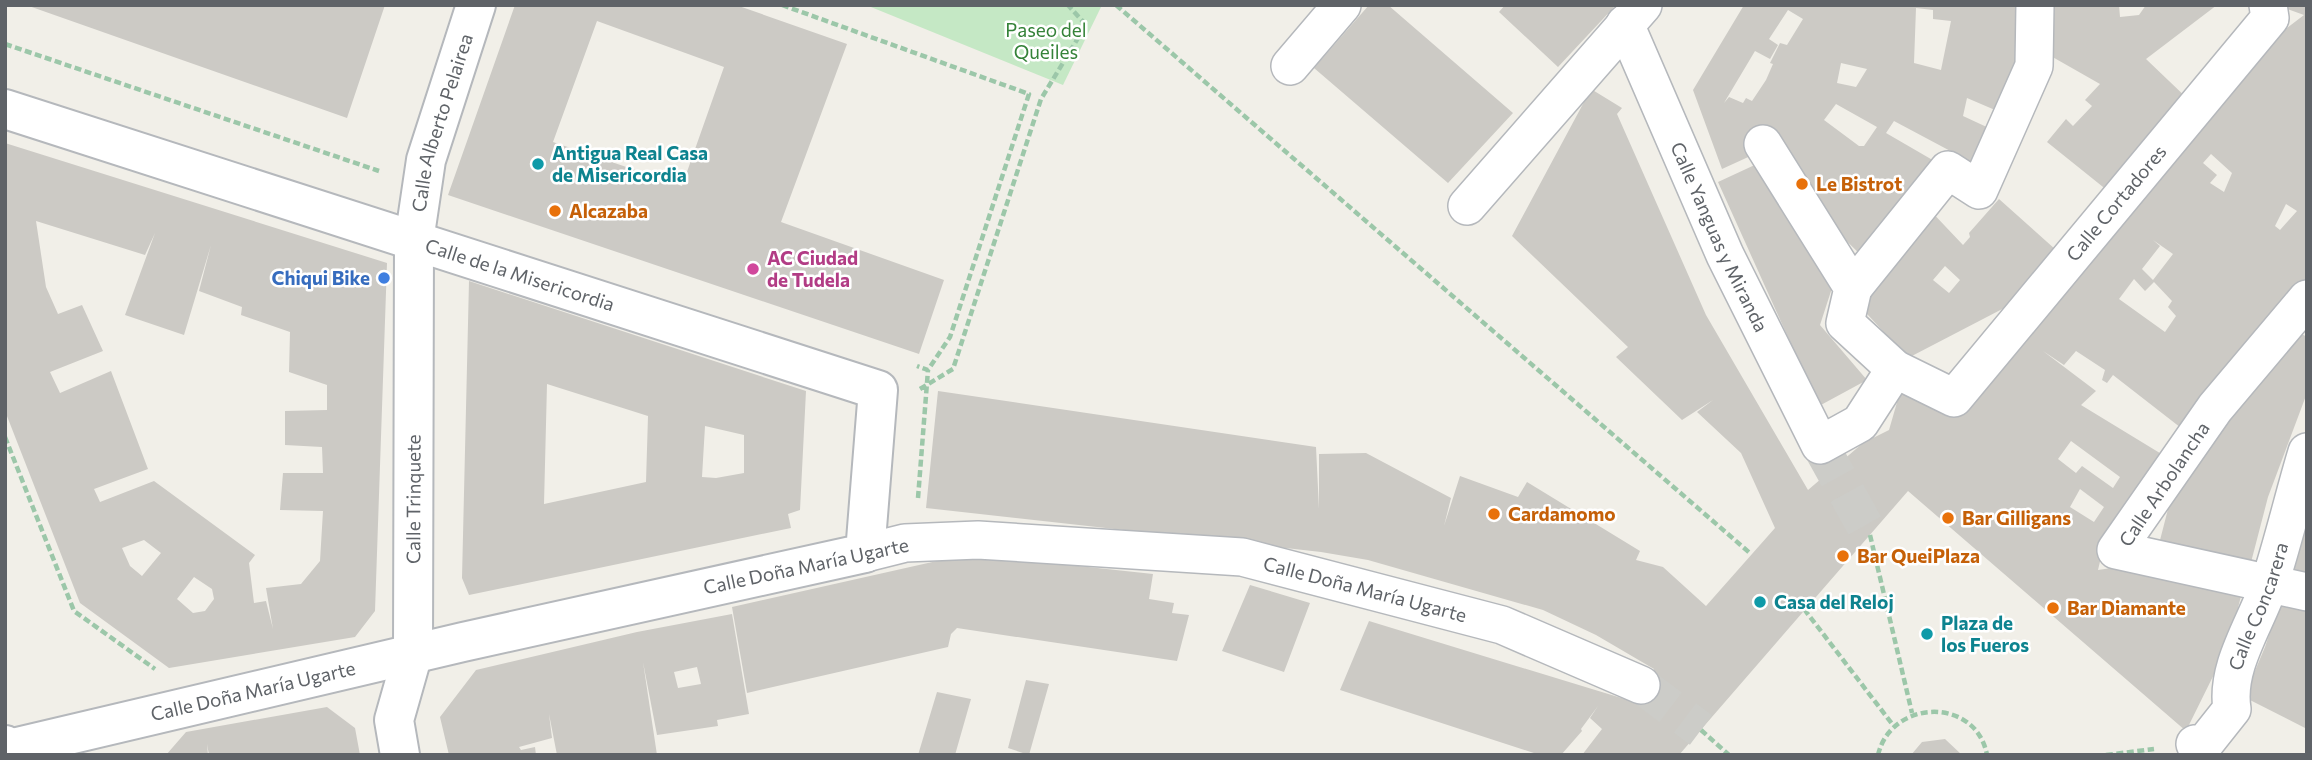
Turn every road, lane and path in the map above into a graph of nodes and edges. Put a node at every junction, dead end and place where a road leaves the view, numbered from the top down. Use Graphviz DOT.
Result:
graph roads {
  1 [pos="476,5"];
  2 [pos="782,5"];
  3 [pos="1068,5"];
  4 [pos="1116,5"];
  5 [pos="1342,5"];
  6 [pos="2035,5"];
  7 [pos="2268,5"];
  8 [pos="1634,15"];
  9 [pos="5,44"];
  10 [pos="1290,65"];
  11 [pos="5,109"];
  12 [pos="1763,144"];
  13 [pos="384,158"];
  14 [pos="1467,206"];
  15 [pos="414,241"];
  16 [pos="1853,288"];
  17 [pos="2307,299"];
  18 [pos="915,366"];
  19 [pos="1895,369"];
  20 [pos="928,370"];
  21 [pos="927,385"];
  22 [pos="919,390"];
  23 [pos="5,437"];
  24 [pos="2307,453"];
  25 [pos="1870,535"];
  26 [pos="914,543"];
  27 [pos="865,553"];
  28 [pos="1751,554"];
  29 [pos="2270,583"];
  30 [pos="2307,592"];
  31 [pos="1804,609"];
  32 [pos="413,653"];
  33 [pos="161,673"];
  34 [pos="1641,685"];
  35 [pos="1912,713"];
  36 [pos="1893,725"];
  37 [pos="1701,730"];
  38 [pos="2195,744"];
  39 [pos="9,750"];
  40 [pos="400,755"];
  41 [pos="1729,755"];
  42 [pos="1878,755"];
  43 [pos="1987,755"];
  1 -- 15 [label="street, Calle Alberto Pelairea"];
  2 -- 20 [label="path"];
  3 -- 21 [label="path"];
  4 -- 28 [label="path"];
  5 -- 10 [label="street"];
  6 -- 16 [label="street"];
  7 -- 19 [label="street, Calle Cortadores"];
  8 -- 14 [label="street, Calle Yanguas y Miranda"];
  8 -- 19 [label="street, Calle Yanguas y Miranda"];
  9 -- 13 [label="path"];
  11 -- 15 [label="street, Calle de la Misericordia"];
  12 -- 16 [label="street"];
  15 -- 27 [label="street, Calle de la Misericordia"];
  15 -- 32 [label="street, Calle Trinquete"];
  16 -- 19 [label="street"];
  17 -- 29 [label="street, Calle Arbolancha"];
  18 -- 20 [label="path"];
  20 -- 21 [label="path"];
  21 -- 22 [label="path"];
  21 -- 26 [label="path"];
  23 -- 33 [label="path"];
  24 -- 29 [label="street, Calle Concarera"];
  25 -- 35 [label="path"];
  26 -- 27 [label="street, Calle Doña María Ugarte"];
  26 -- 34 [label="street, Calle Doña María Ugarte"];
  27 -- 32 [label="street, Calle Doña María Ugarte"];
  29 -- 30 [label="street"];
  29 -- 38 [label="street, Calle Concarera"];
  31 -- 36 [label="path"];
  32 -- 39 [label="street, Calle Doña María Ugarte"];
  32 -- 40 [label="street, Calle Trinquete"];
  35 -- 36 [label="path"];
  35 -- 43 [label="path"];
  36 -- 42 [label="path"];
  37 -- 41 [label="path"];
}
